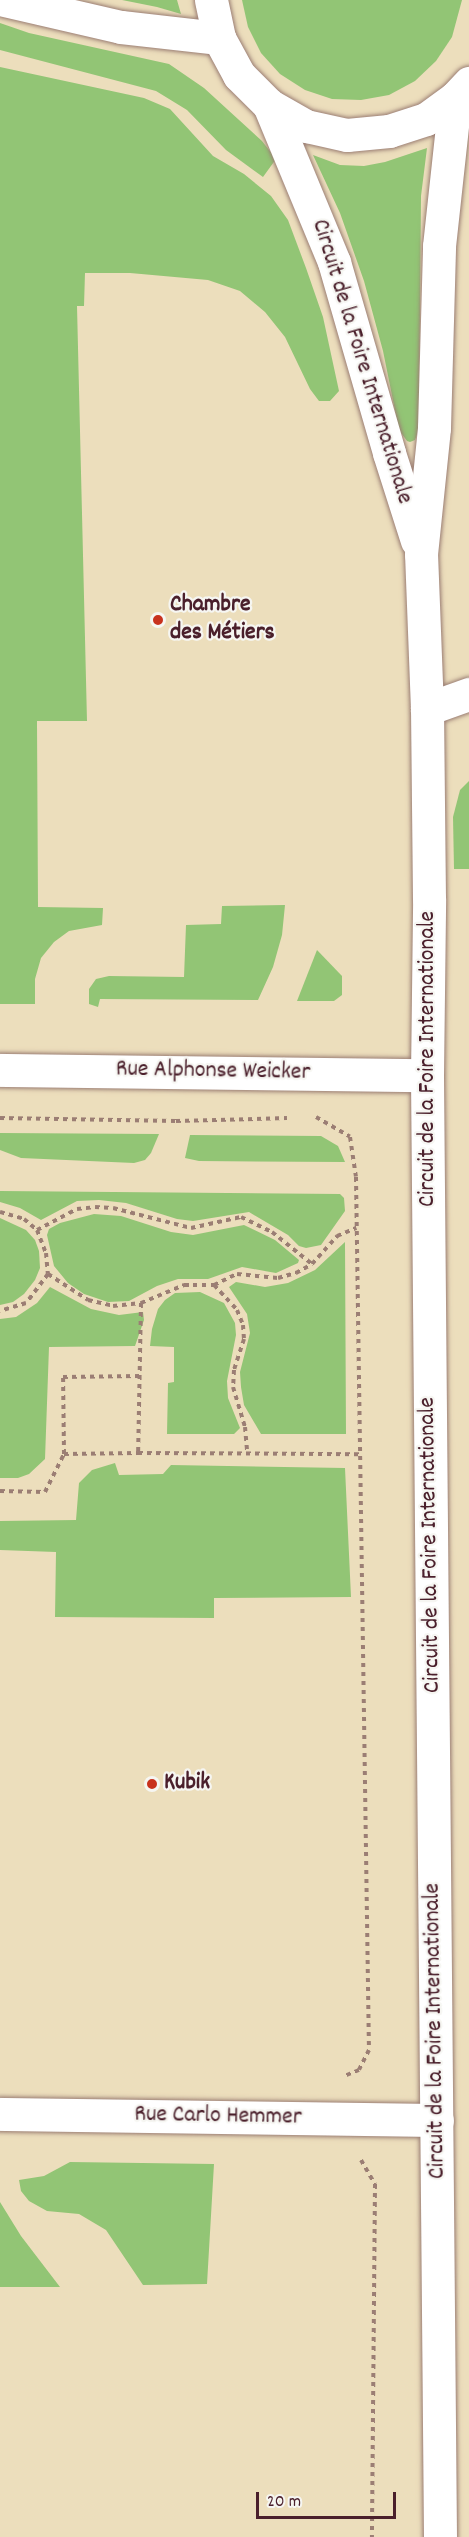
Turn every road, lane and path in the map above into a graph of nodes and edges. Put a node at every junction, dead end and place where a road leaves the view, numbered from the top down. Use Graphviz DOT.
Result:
graph roads {
  1 [pos="4,0"];
  2 [pos="211,0"];
  3 [pos="219,38"];
  4 [pos="462,90"];
  5 [pos="269,105"];
  6 [pos="421,554"];
  7 [pos="469,694"];
  8 [pos="427,709"];
  9 [pos="469,720"];
  10 [pos="0,1070"];
  11 [pos="427,1075"];
  12 [pos="305,1117"];
  13 [pos="0,1118"];
  14 [pos="294,1118"];
  15 [pos="0,1212"];
  16 [pos="356,1228"];
  17 [pos="37,1230"];
  18 [pos="312,1264"];
  19 [pos="48,1274"];
  20 [pos="214,1285"];
  21 [pos="141,1303"];
  22 [pos="0,1311"];
  23 [pos="139,1376"];
  24 [pos="247,1452"];
  25 [pos="64,1454"];
  26 [pos="138,1454"];
  27 [pos="359,1454"];
  28 [pos="0,1491"];
  29 [pos="337,2078"];
  30 [pos="0,2114"];
  31 [pos="437,2120"];
  32 [pos="353,2158"];
  33 [pos="372,2537"];
  34 [pos="440,2537"];
  1 -- 3 [label="street"];
  2 -- 3 [label="street"];
  3 -- 5 [label="street"];
  4 -- 5 [label="street"];
  4 -- 6 [label="street, Circuit de la Foire Internationale"];
  5 -- 6 [label="street, Circuit de la Foire Internationale"];
  6 -- 8 [label="street, Circuit de la Foire Internationale"];
  7 -- 8 [label="street"];
  8 -- 9 [label="street"];
  8 -- 11 [label="street, Circuit de la Foire Internationale"];
  10 -- 11 [label="street, Rue Alphonse Weicker"];
  11 -- 31 [label="street, Circuit de la Foire Internationale"];
  12 -- 16 [label="path"];
  13 -- 14 [label="path"];
  15 -- 17 [label="path"];
  16 -- 18 [label="path"];
  16 -- 27 [label="path"];
  17 -- 18 [label="path"];
  17 -- 19 [label="path"];
  18 -- 20 [label="path"];
  19 -- 21 [label="path"];
  19 -- 22 [label="path"];
  20 -- 21 [label="path"];
  20 -- 24 [label="path"];
  21 -- 23 [label="path"];
  23 -- 25 [label="path"];
  23 -- 26 [label="path"];
  24 -- 26 [label="path"];
  24 -- 27 [label="path"];
  25 -- 26 [label="path"];
  25 -- 28 [label="path"];
  27 -- 29 [label="path"];
  30 -- 31 [label="street, Rue Carlo Hemmer"];
  31 -- 34 [label="street, Circuit de la Foire Internationale"];
  32 -- 33 [label="path"];
}
